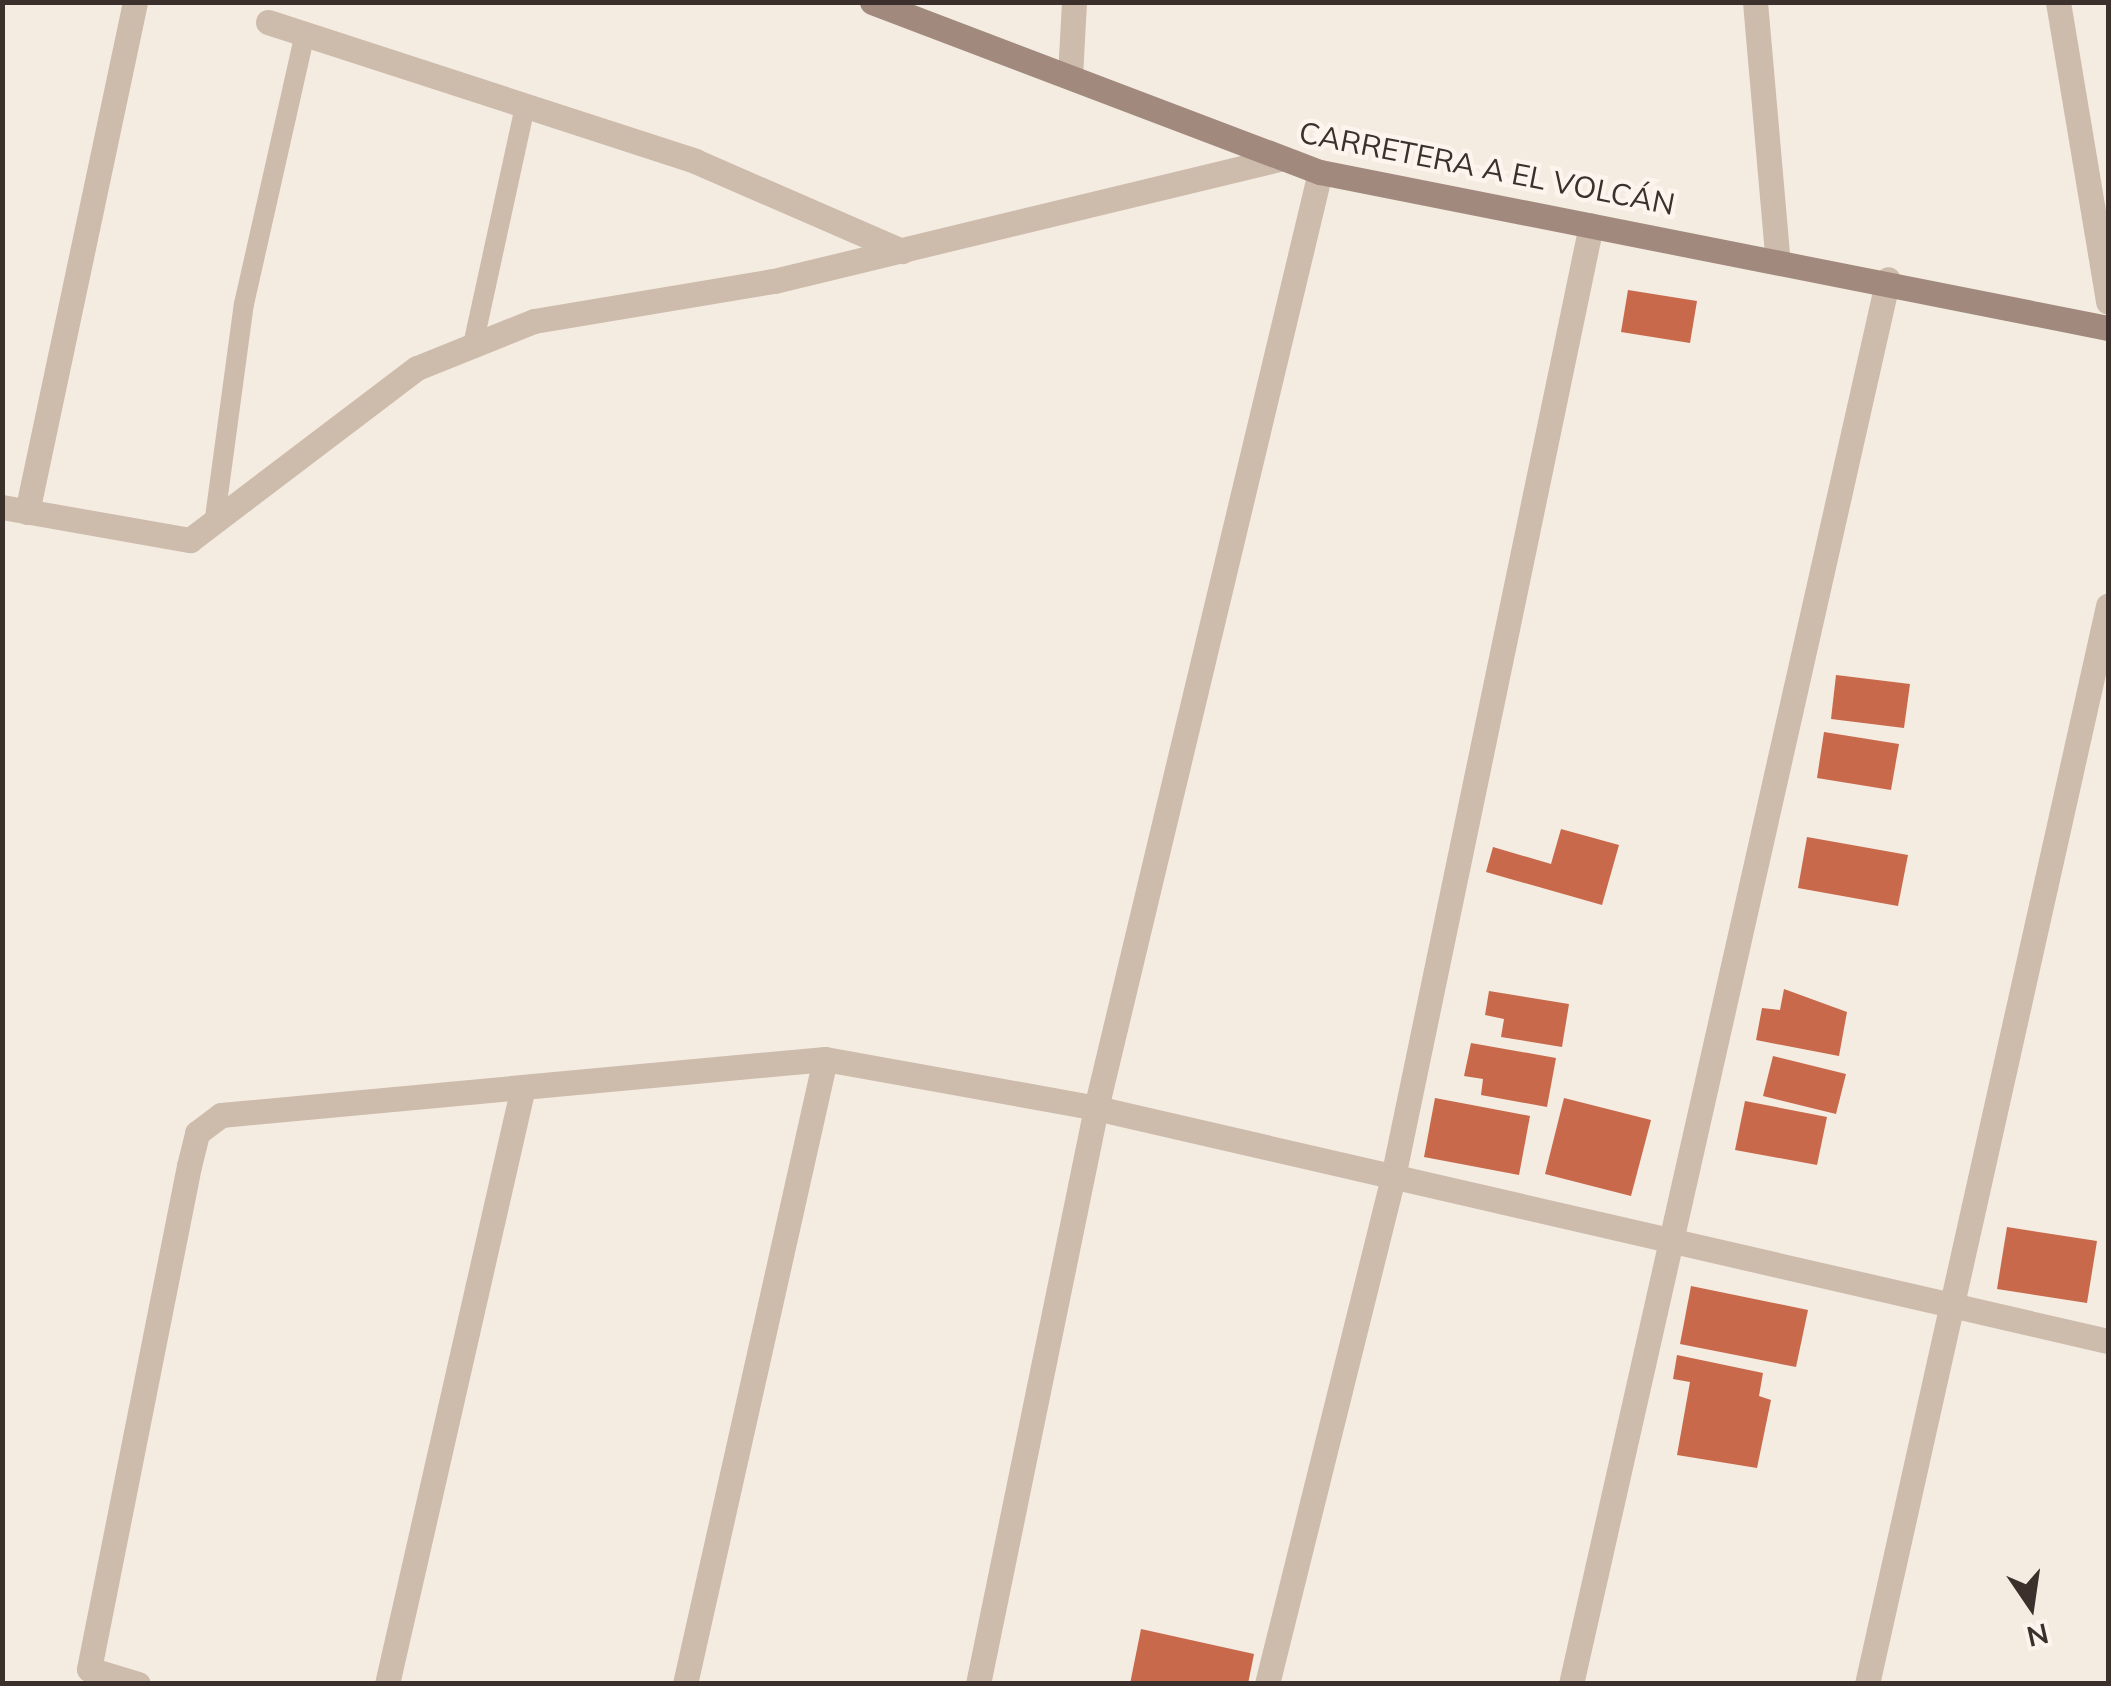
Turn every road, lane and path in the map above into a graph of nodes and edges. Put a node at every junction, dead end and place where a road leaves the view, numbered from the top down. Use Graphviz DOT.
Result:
graph roads {
  1 [pos="134,2"];
  2 [pos="872,2"];
  3 [pos="1074,2"];
  4 [pos="1755,2"];
  5 [pos="2058,2"];
  6 [pos="268,22"];
  7 [pos="305,34"];
  8 [pos="1070,76"];
  9 [pos="525,106"];
  10 [pos="1278,159"];
  11 [pos="1320,172"];
  12 [pos="1591,225"];
  13 [pos="902,250"];
  14 [pos="1777,256"];
  15 [pos="1888,279"];
  16 [pos="2108,302"];
  17 [pos="2108,328"];
  18 [pos="473,345"];
  19 [pos="15,510"];
  20 [pos="214,526"];
  21 [pos="2108,606"];
  22 [pos="825,1059"];
  23 [pos="522,1091"];
  24 [pos="1096,1108"];
  25 [pos="1393,1177"];
  26 [pos="1676,1242"];
  27 [pos="1951,1304"];
  28 [pos="2108,1341"];
  29 [pos="138,1684"];
  30 [pos="387,1684"];
  31 [pos="685,1684"];
  32 [pos="978,1684"];
  33 [pos="1268,1684"];
  34 [pos="1570,1684"];
  35 [pos="1867,1684"];
  1 -- 19 [label="street"];
  2 -- 8 [label="main road, CARRETERA A EL VOLCÁN"];
  3 -- 8 [label="street"];
  4 -- 14 [label="street"];
  5 -- 16 [label="street"];
  6 -- 7 [label="street"];
  7 -- 9 [label="street"];
  7 -- 20 [label="lane"];
  8 -- 10 [label="main road, CARRETERA A EL VOLCÁN"];
  9 -- 13 [label="street"];
  9 -- 18 [label="lane"];
  10 -- 11 [label="main road, CARRETERA A EL VOLCÁN"];
  10 -- 13 [label="street"];
  11 -- 12 [label="main road, CARRETERA A EL VOLCÁN"];
  11 -- 24 [label="street"];
  12 -- 14 [label="main road, CARRETERA A EL VOLCÁN"];
  12 -- 25 [label="street"];
  13 -- 18 [label="street"];
  14 -- 15 [label="main road, CARRETERA A EL VOLCÁN"];
  15 -- 17 [label="main road, CARRETERA A EL VOLCÁN"];
  15 -- 26 [label="street"];
  18 -- 20 [label="street"];
  19 -- 20 [label="street"];
  21 -- 27 [label="street"];
  22 -- 23 [label="street"];
  22 -- 24 [label="street"];
  22 -- 31 [label="street"];
  23 -- 29 [label="street"];
  23 -- 30 [label="street"];
  24 -- 25 [label="street"];
  24 -- 32 [label="street"];
  25 -- 26 [label="street"];
  25 -- 33 [label="street"];
  26 -- 27 [label="street"];
  26 -- 34 [label="street"];
  27 -- 28 [label="street"];
  27 -- 35 [label="street"];
}
